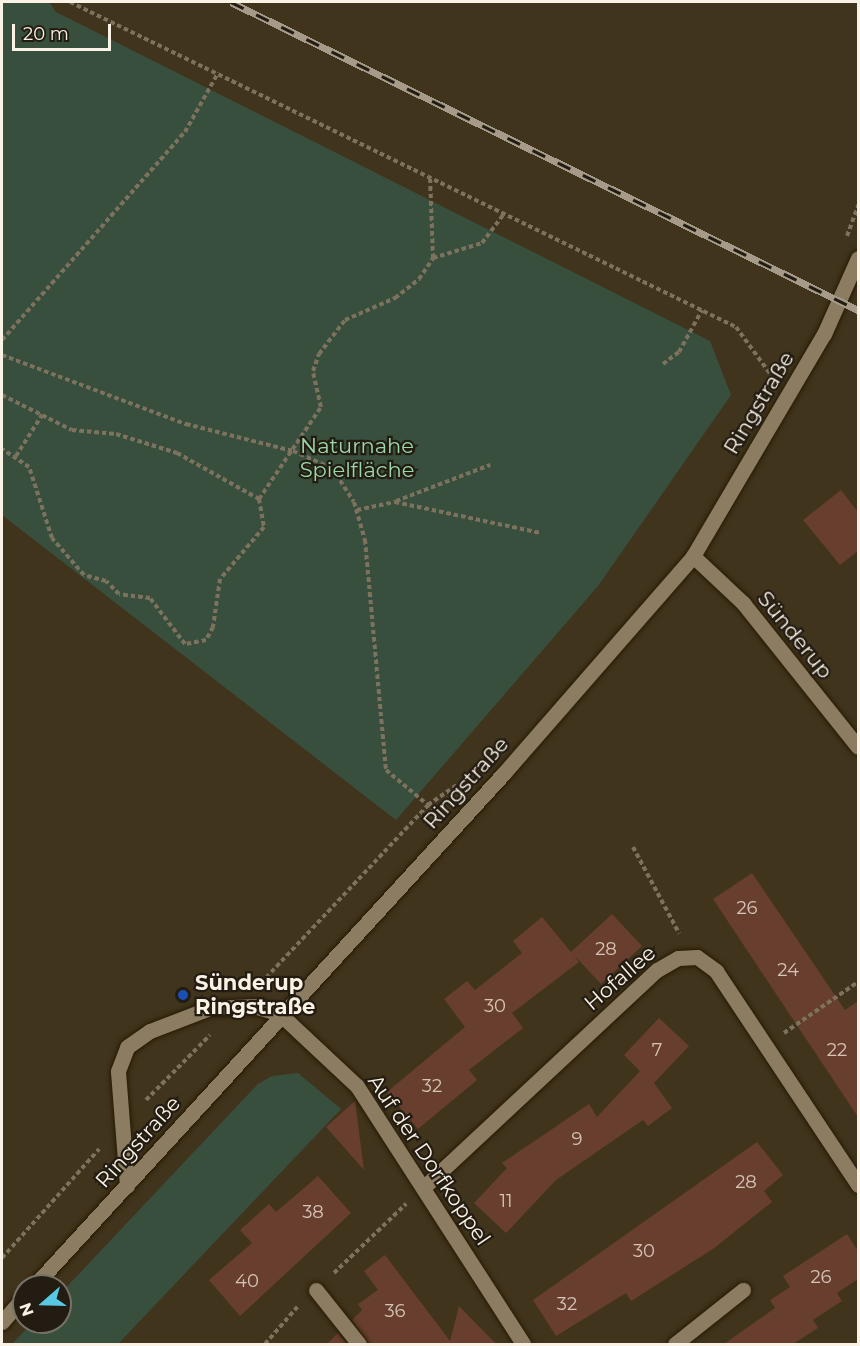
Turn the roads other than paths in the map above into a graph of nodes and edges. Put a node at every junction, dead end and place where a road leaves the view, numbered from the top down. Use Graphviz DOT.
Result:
graph roads {
  1 [pos="858,258"];
  2 [pos="693,556"];
  3 [pos="858,747"];
  4 [pos="280,1014"];
  5 [pos="858,1185"];
  6 [pos="126,1186"];
  7 [pos="424,1187"];
  8 [pos="45,1274"];
  9 [pos="316,1290"];
  10 [pos="743,1290"];
  11 [pos="12,1311"];
  12 [pos="2,1322"];
  13 [pos="359,1344"];
  14 [pos="523,1344"];
  15 [pos="675,1344"];
  1 -- 2 [label="street, Ringstraße"];
  2 -- 3 [label="street, Sünderup"];
  2 -- 4 [label="street, Ringstraße"];
  4 -- 6 [label="street, Ringstraße"];
  4 -- 6 [label="street"];
  4 -- 7 [label="street, Auf der Dorfkoppel"];
  5 -- 7 [label="street, Hofallee"];
  6 -- 8 [label="street, Ringstraße"];
  7 -- 14 [label="street, Auf der Dorfkoppel"];
  9 -- 13 [label="street"];
  10 -- 15 [label="street"];
  11 -- 12 [label="street"];
}
